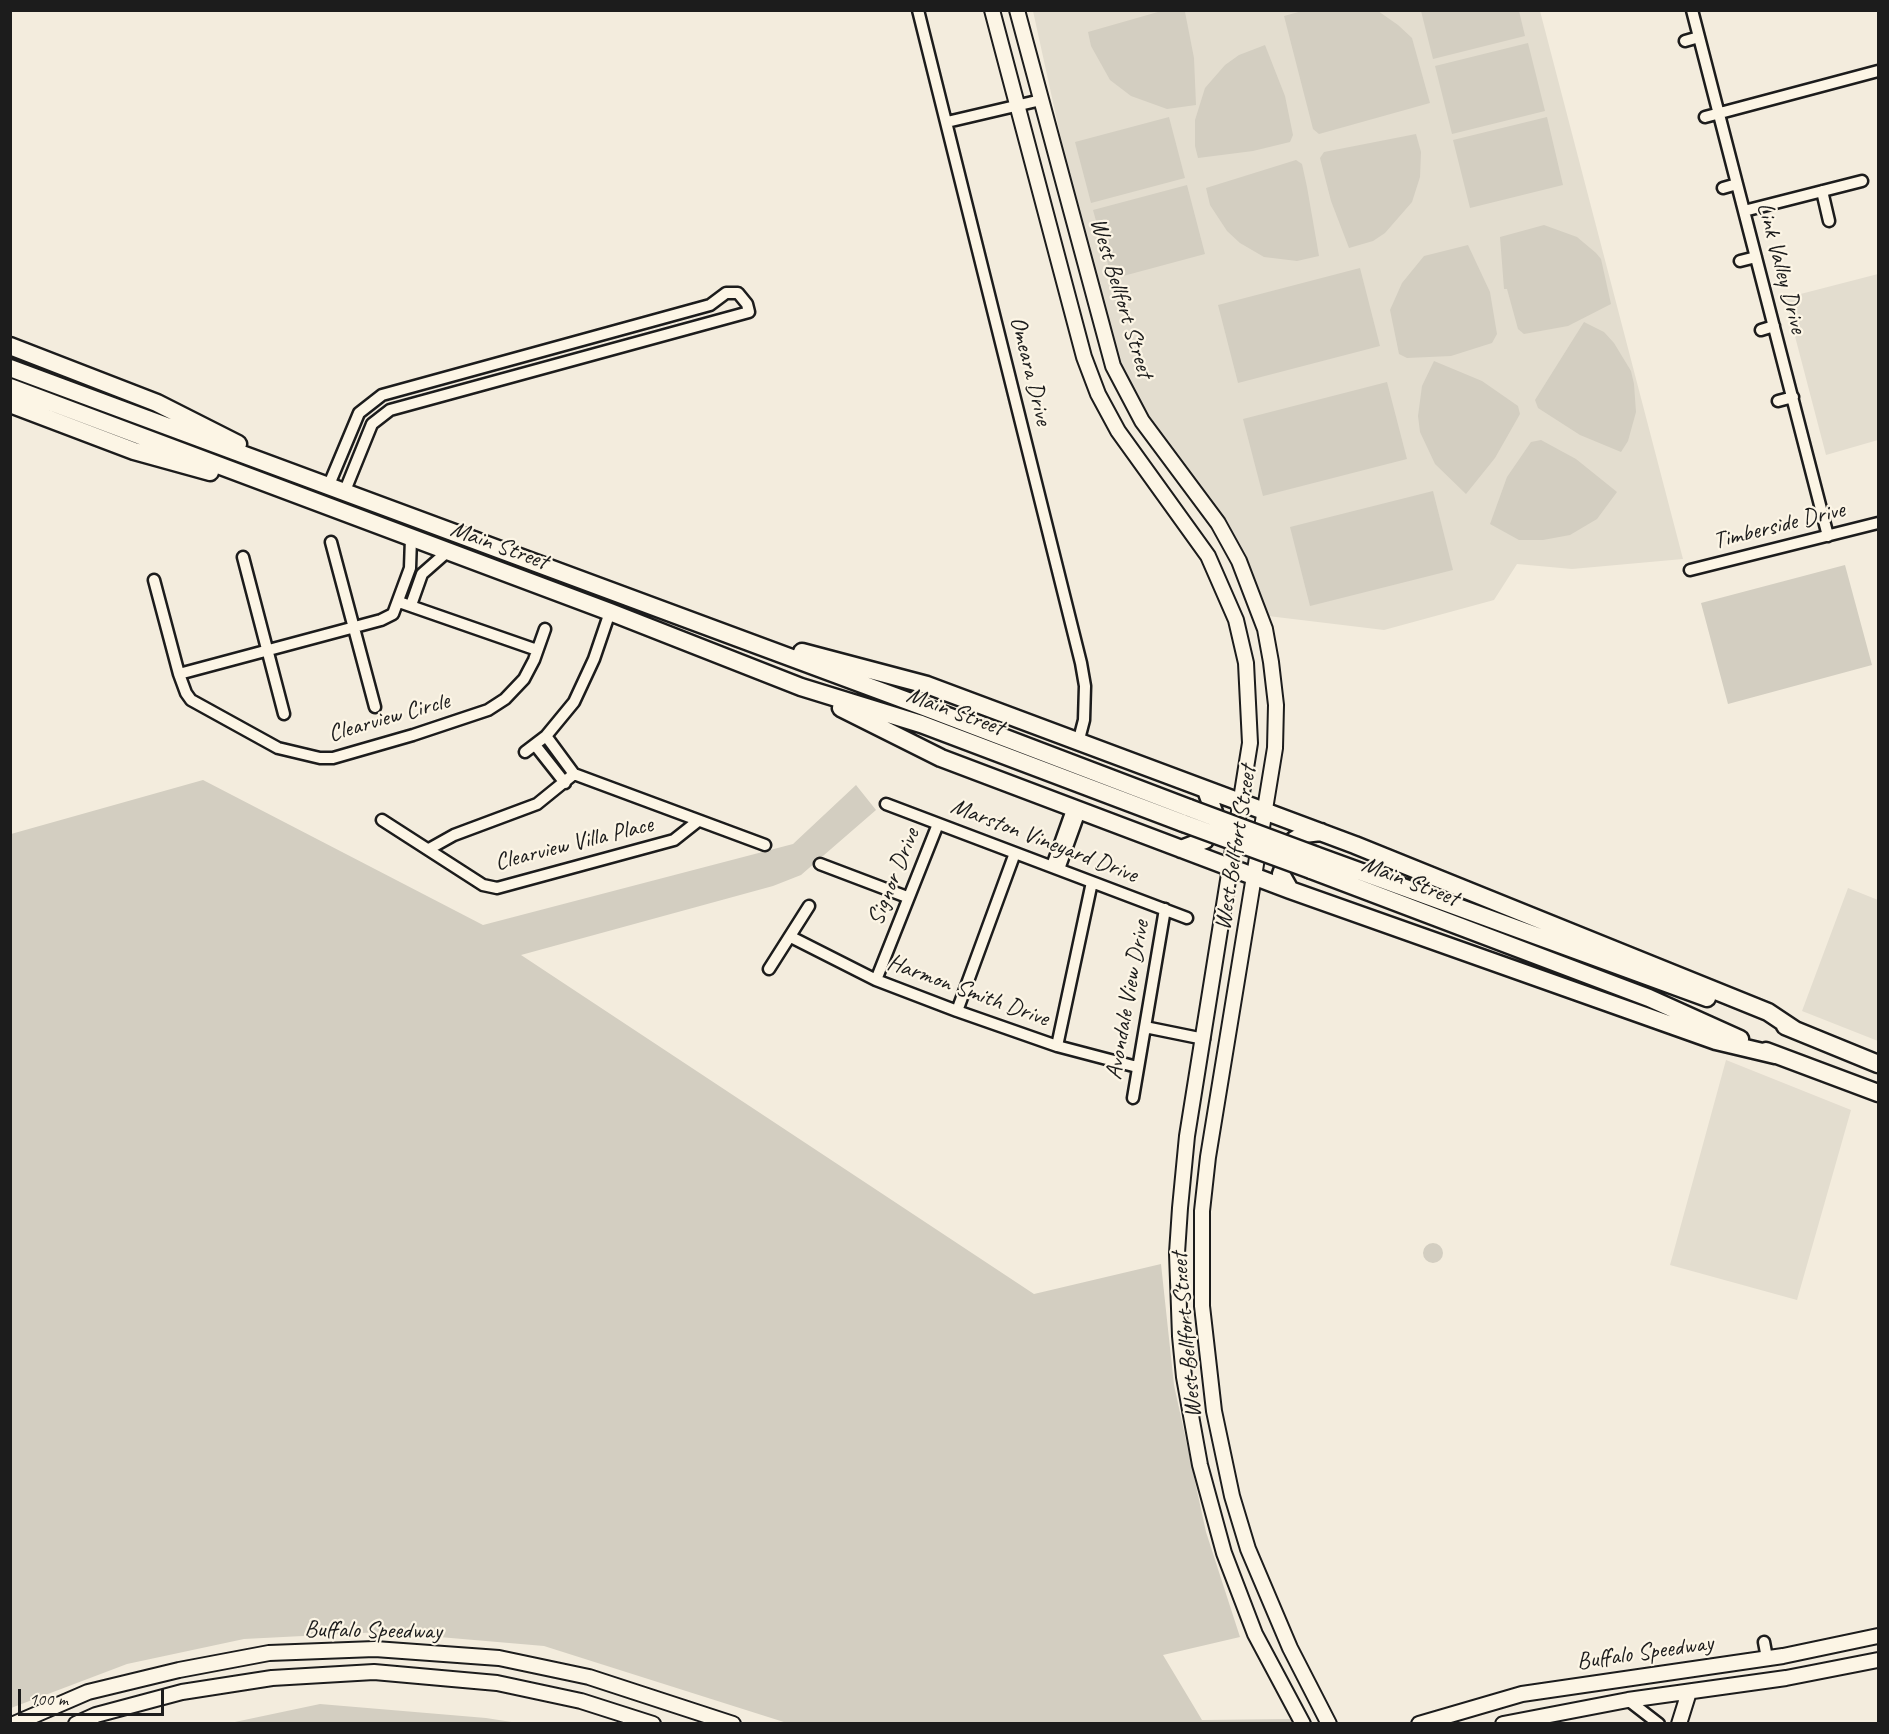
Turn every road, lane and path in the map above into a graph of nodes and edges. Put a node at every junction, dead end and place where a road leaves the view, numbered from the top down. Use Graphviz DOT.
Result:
graph roads {
  1 [pos="918,10"];
  2 [pos="992,10"];
  3 [pos="1017,10"];
  4 [pos="1692,10"];
  5 [pos="1699,37"];
  6 [pos="1685,41"];
  7 [pos="1878,71"];
  8 [pos="1041,100"];
  9 [pos="1017,105"];
  10 [pos="1719,113"];
  11 [pos="1705,117"];
  12 [pos="947,122"];
  13 [pos="1862,181"];
  14 [pos="1737,184"];
  15 [pos="1723,188"];
  16 [pos="1822,191"];
  17 [pos="1744,212"];
  18 [pos="1829,221"];
  19 [pos="1756,257"];
  20 [pos="1740,261"];
  21 [pos="687,311"];
  22 [pos="1774,326"];
  23 [pos="692,328"];
  24 [pos="1761,330"];
  25 [pos="1104,335"];
  26 [pos="1080,342"];
  27 [pos="10,346"];
  28 [pos="559,347"];
  29 [pos="563,363"];
  30 [pos="10,368"];
  31 [pos="10,387"];
  32 [pos="412,387"];
  33 [pos="1793,397"];
  34 [pos="1778,401"];
  35 [pos="416,403"];
  36 [pos="10,404"];
  37 [pos="306,479"];
  38 [pos="1186,482"];
  39 [pos="328,487"];
  40 [pos="344,493"];
  41 [pos="1166,497"];
  42 [pos="318,501"];
  43 [pos="1878,524"];
  44 [pos="1828,536"];
  45 [pos="411,538"];
  46 [pos="331,542"];
  47 [pos="447,552"];
  48 [pos="243,557"];
  49 [pos="1690,570"];
  50 [pos="406,578"];
  51 [pos="154,579"];
  52 [pos="420,581"];
  53 [pos="399,602"];
  54 [pos="411,605"];
  55 [pos="610,612"];
  56 [pos="695,623"];
  57 [pos="354,628"];
  58 [pos="545,629"];
  59 [pos="1265,629"];
  60 [pos="1239,634"];
  61 [pos="537,650"];
  62 [pos="267,651"];
  63 [pos="179,674"];
  64 [pos="801,687"];
  65 [pos="375,707"];
  66 [pos="284,714"];
  67 [pos="546,736"];
  68 [pos="1078,742"];
  69 [pos="574,774"];
  70 [pos="565,783"];
  71 [pos="1206,790"];
  72 [pos="886,804"];
  73 [pos="1241,804"];
  74 [pos="1076,809"];
  75 [pos="1266,813"];
  76 [pos="1186,815"];
  77 [pos="382,820"];
  78 [pos="698,821"];
  79 [pos="938,824"];
  80 [pos="1322,832"];
  81 [pos="765,845"];
  82 [pos="429,849"];
  83 [pos="1181,849"];
  84 [pos="1015,853"];
  85 [pos="1313,863"];
  86 [pos="820,864"];
  87 [pos="1230,867"];
  88 [pos="1055,868"];
  89 [pos="1254,876"];
  90 [pos="1092,882"];
  91 [pos="1290,890"];
  92 [pos="908,897"];
  93 [pos="809,906"];
  94 [pos="1165,909"];
  95 [pos="1188,918"];
  96 [pos="791,937"];
  97 [pos="770,969"];
  98 [pos="876,980"];
  99 [pos="957,1011"];
  100 [pos="1144,1027"];
  101 [pos="1795,1030"];
  102 [pos="1204,1039"];
  103 [pos="1227,1044"];
  104 [pos="1058,1046"];
  105 [pos="1775,1055"];
  106 [pos="1878,1064"];
  107 [pos="1137,1067"];
  108 [pos="1878,1094"];
  109 [pos="1132,1098"];
  110 [pos="1180,1208"];
  111 [pos="1202,1211"];
  112 [pos="1224,1461"];
  113 [pos="1200,1465"];
  114 [pos="1262,1583"];
  115 [pos="1239,1594"];
  116 [pos="1878,1636"];
  117 [pos="1764,1642"];
  118 [pos="375,1649"];
  119 [pos="1783,1656"];
  120 [pos="1767,1658"];
  121 [pos="1878,1660"];
  122 [pos="179,1670"];
  123 [pos="558,1671"];
  124 [pos="374,1672"];
  125 [pos="1623,1678"];
  126 [pos="1786,1678"];
  127 [pos="182,1692"];
  128 [pos="1689,1692"];
  129 [pos="555,1696"];
  130 [pos="1628,1700"];
  131 [pos="14,1724"];
  132 [pos="76,1724"];
  133 [pos="653,1724"];
  134 [pos="733,1724"];
  135 [pos="1303,1724"];
  136 [pos="1329,1724"];
  137 [pos="1419,1724"];
  138 [pos="1503,1724"];
  139 [pos="1659,1724"];
  140 [pos="1679,1724"];
  1 -- 12 [label="street, Omeara Drive"];
  2 -- 9 [label="main road, West Bellfort Street"];
  3 -- 8 [label="main road, West Bellfort Street"];
  4 -- 5 [label="street, Link Valley Drive"];
  5 -- 6 [label="street"];
  5 -- 10 [label="street, Link Valley Drive"];
  7 -- 10 [label="street"];
  8 -- 9 [label="street"];
  8 -- 25 [label="main road, West Bellfort Street"];
  9 -- 12 [label="street"];
  9 -- 26 [label="main road, West Bellfort Street"];
  10 -- 11 [label="street"];
  10 -- 14 [label="street, Link Valley Drive"];
  12 -- 68 [label="street, Omeara Drive"];
  13 -- 16 [label="street"];
  14 -- 15 [label="street"];
  14 -- 17 [label="street, Link Valley Drive"];
  16 -- 17 [label="street"];
  16 -- 18 [label="street"];
  17 -- 19 [label="street, Link Valley Drive"];
  19 -- 20 [label="street"];
  19 -- 22 [label="street, Link Valley Drive"];
  21 -- 23 [label="street"];
  21 -- 23 [label="street"];
  21 -- 28 [label="street"];
  22 -- 24 [label="street"];
  22 -- 33 [label="street, Link Valley Drive"];
  23 -- 29 [label="street"];
  25 -- 26 [label="main road"];
  25 -- 38 [label="main road, West Bellfort Street"];
  26 -- 41 [label="main road, West Bellfort Street"];
  27 -- 37 [label="highway"];
  28 -- 29 [label="street"];
  28 -- 32 [label="street"];
  29 -- 35 [label="street"];
  30 -- 37 [label="highway, Main Street"];
  31 -- 42 [label="highway, Main Street"];
  32 -- 35 [label="street"];
  32 -- 39 [label="street"];
  33 -- 34 [label="street"];
  33 -- 44 [label="street, Link Valley Drive"];
  35 -- 40 [label="street"];
  36 -- 42 [label="highway"];
  37 -- 39 [label="highway, Main Street"];
  38 -- 41 [label="main road"];
  38 -- 59 [label="main road, West Bellfort Street"];
  39 -- 40 [label="highway, Main Street"];
  40 -- 56 [label="highway, Main Street"];
  41 -- 60 [label="main road, West Bellfort Street"];
  42 -- 45 [label="highway, Main Street"];
  43 -- 44 [label="street, Timberside Drive"];
  44 -- 49 [label="street, Timberside Drive"];
  45 -- 47 [label="highway, Main Street"];
  45 -- 50 [label="street"];
  46 -- 57 [label="street, Clearview Circle"];
  47 -- 52 [label="street"];
  47 -- 55 [label="highway, Main Street"];
  48 -- 62 [label="street"];
  50 -- 52 [label="street"];
  50 -- 53 [label="street"];
  51 -- 63 [label="street, Clearview Circle"];
  52 -- 54 [label="street"];
  53 -- 54 [label="street"];
  53 -- 57 [label="street"];
  54 -- 61 [label="street"];
  55 -- 64 [label="highway, Main Street"];
  55 -- 67 [label="street"];
  56 -- 68 [label="highway"];
  56 -- 76 [label="highway, Main Street"];
  57 -- 62 [label="street"];
  57 -- 65 [label="street, Clearview Circle"];
  58 -- 61 [label="street, Clearview Circle"];
  59 -- 60 [label="main road"];
  59 -- 75 [label="main road, West Bellfort Street"];
  60 -- 73 [label="main road, West Bellfort Street"];
  61 -- 63 [label="street, Clearview Circle"];
  62 -- 63 [label="street"];
  62 -- 66 [label="street"];
  64 -- 74 [label="highway"];
  64 -- 76 [label="highway, Main Street"];
  67 -- 69 [label="street"];
  67 -- 70 [label="street"];
  68 -- 71 [label="highway"];
  69 -- 70 [label="street, Clearview Villa Place"];
  69 -- 78 [label="street, Clearview Villa Place"];
  70 -- 82 [label="street, Clearview Villa Place"];
  71 -- 73 [label="highway"];
  71 -- 83 [label="highway"];
  72 -- 79 [label="street, Marston Vineyard Drive"];
  73 -- 75 [label="highway"];
  73 -- 87 [label="main road, West Bellfort Street"];
  74 -- 83 [label="highway"];
  74 -- 88 [label="street"];
  75 -- 80 [label="highway"];
  75 -- 89 [label="main road, West Bellfort Street"];
  76 -- 85 [label="highway, Main Street, bridge"];
  77 -- 82 [label="street, Clearview Villa Place"];
  78 -- 81 [label="street, Clearview Villa Place"];
  78 -- 82 [label="street, Clearview Villa Place"];
  79 -- 84 [label="street, Marston Vineyard Drive"];
  79 -- 92 [label="street, Signor Drive"];
  80 -- 91 [label="highway"];
  80 -- 101 [label="highway"];
  83 -- 87 [label="highway"];
  84 -- 88 [label="street, Marston Vineyard Drive"];
  84 -- 99 [label="street"];
  85 -- 101 [label="highway, Main Street"];
  85 -- 105 [label="highway, Main Street"];
  86 -- 92 [label="street"];
  87 -- 89 [label="highway"];
  87 -- 102 [label="main road, West Bellfort Street"];
  88 -- 90 [label="street, Marston Vineyard Drive"];
  89 -- 91 [label="highway"];
  89 -- 103 [label="main road, West Bellfort Street"];
  90 -- 94 [label="street, Marston Vineyard Drive"];
  90 -- 104 [label="street"];
  91 -- 105 [label="highway"];
  92 -- 98 [label="street, Signor Drive"];
  93 -- 96 [label="street"];
  94 -- 95 [label="street, Marston Vineyard Drive"];
  94 -- 100 [label="street, Avondale View Drive"];
  96 -- 97 [label="street"];
  96 -- 98 [label="street, Harmon Smith Drive"];
  98 -- 99 [label="street, Harmon Smith Drive"];
  99 -- 104 [label="street, Harmon Smith Drive"];
  100 -- 102 [label="street"];
  100 -- 107 [label="street, Avondale View Drive"];
  101 -- 106 [label="highway, Main Street"];
  102 -- 103 [label="main road"];
  102 -- 110 [label="main road, West Bellfort Street"];
  103 -- 111 [label="main road, West Bellfort Street"];
  104 -- 107 [label="street, Harmon Smith Drive"];
  105 -- 108 [label="highway, Main Street"];
  107 -- 109 [label="street, Avondale View Drive"];
  110 -- 111 [label="main road"];
  110 -- 113 [label="main road, West Bellfort Street"];
  111 -- 112 [label="main road, West Bellfort Street"];
  112 -- 113 [label="main road"];
  112 -- 114 [label="main road, West Bellfort Street"];
  113 -- 115 [label="main road, West Bellfort Street"];
  114 -- 115 [label="main road"];
  114 -- 136 [label="main road, West Bellfort Street"];
  115 -- 135 [label="main road, West Bellfort Street"];
  116 -- 119 [label="main road, Buffalo Speedway"];
  117 -- 120 [label="street"];
  118 -- 122 [label="main road, Buffalo Speedway"];
  118 -- 123 [label="main road, Buffalo Speedway"];
  118 -- 124 [label="main road"];
  119 -- 120 [label="main road, Buffalo Speedway"];
  119 -- 126 [label="main road"];
  120 -- 125 [label="main road, Buffalo Speedway"];
  121 -- 126 [label="main road, Buffalo Speedway"];
  122 -- 127 [label="main road"];
  122 -- 131 [label="main road, Buffalo Speedway"];
  123 -- 129 [label="main road"];
  123 -- 134 [label="main road, Buffalo Speedway"];
  124 -- 127 [label="main road, Buffalo Speedway"];
  124 -- 129 [label="main road, Buffalo Speedway"];
  125 -- 130 [label="main road"];
  125 -- 137 [label="main road, Buffalo Speedway"];
  126 -- 128 [label="main road, Buffalo Speedway"];
  127 -- 132 [label="main road, Buffalo Speedway"];
  128 -- 130 [label="main road, Buffalo Speedway"];
  128 -- 140 [label="main road"];
  129 -- 133 [label="main road, Buffalo Speedway"];
  130 -- 138 [label="main road, Buffalo Speedway"];
  130 -- 139 [label="street"];
}
